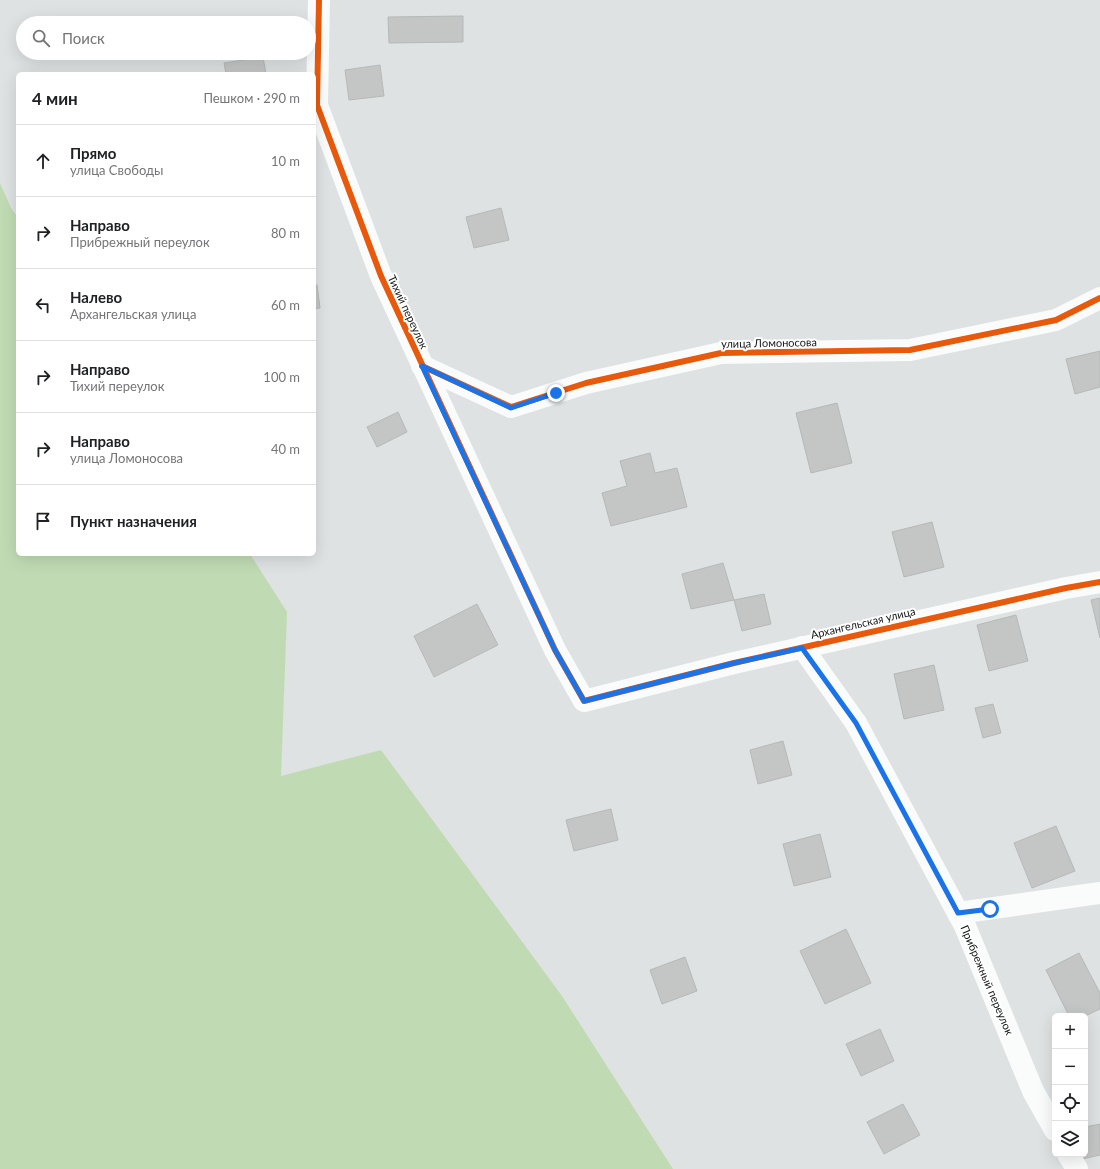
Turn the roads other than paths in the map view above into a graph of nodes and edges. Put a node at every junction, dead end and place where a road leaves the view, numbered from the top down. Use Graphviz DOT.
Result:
graph roads {
  1 [pos="319,0"];
  2 [pos="1100,298"];
  3 [pos="422,366"];
  4 [pos="1100,582"];
  5 [pos="802,648"];
  6 [pos="584,701"];
  7 [pos="1100,893"];
  8 [pos="958,913"];
  9 [pos="1052,1125"];
  10 [pos="1070,1157"];
  11 [pos="1077,1169"];
  1 -- 3 [label="street, Тихий переулок"];
  2 -- 3 [label="street, улица Ломоносова"];
  3 -- 6 [label="street, Тихий переулок"];
  4 -- 5 [label="street, Архангельская улица"];
  5 -- 6 [label="street, Архангельская улица"];
  5 -- 8 [label="street, Прибрежный переулок"];
  7 -- 8 [label="street"];
  8 -- 9 [label="street, Прибрежный переулок"];
  10 -- 11 [label="street"];
}
